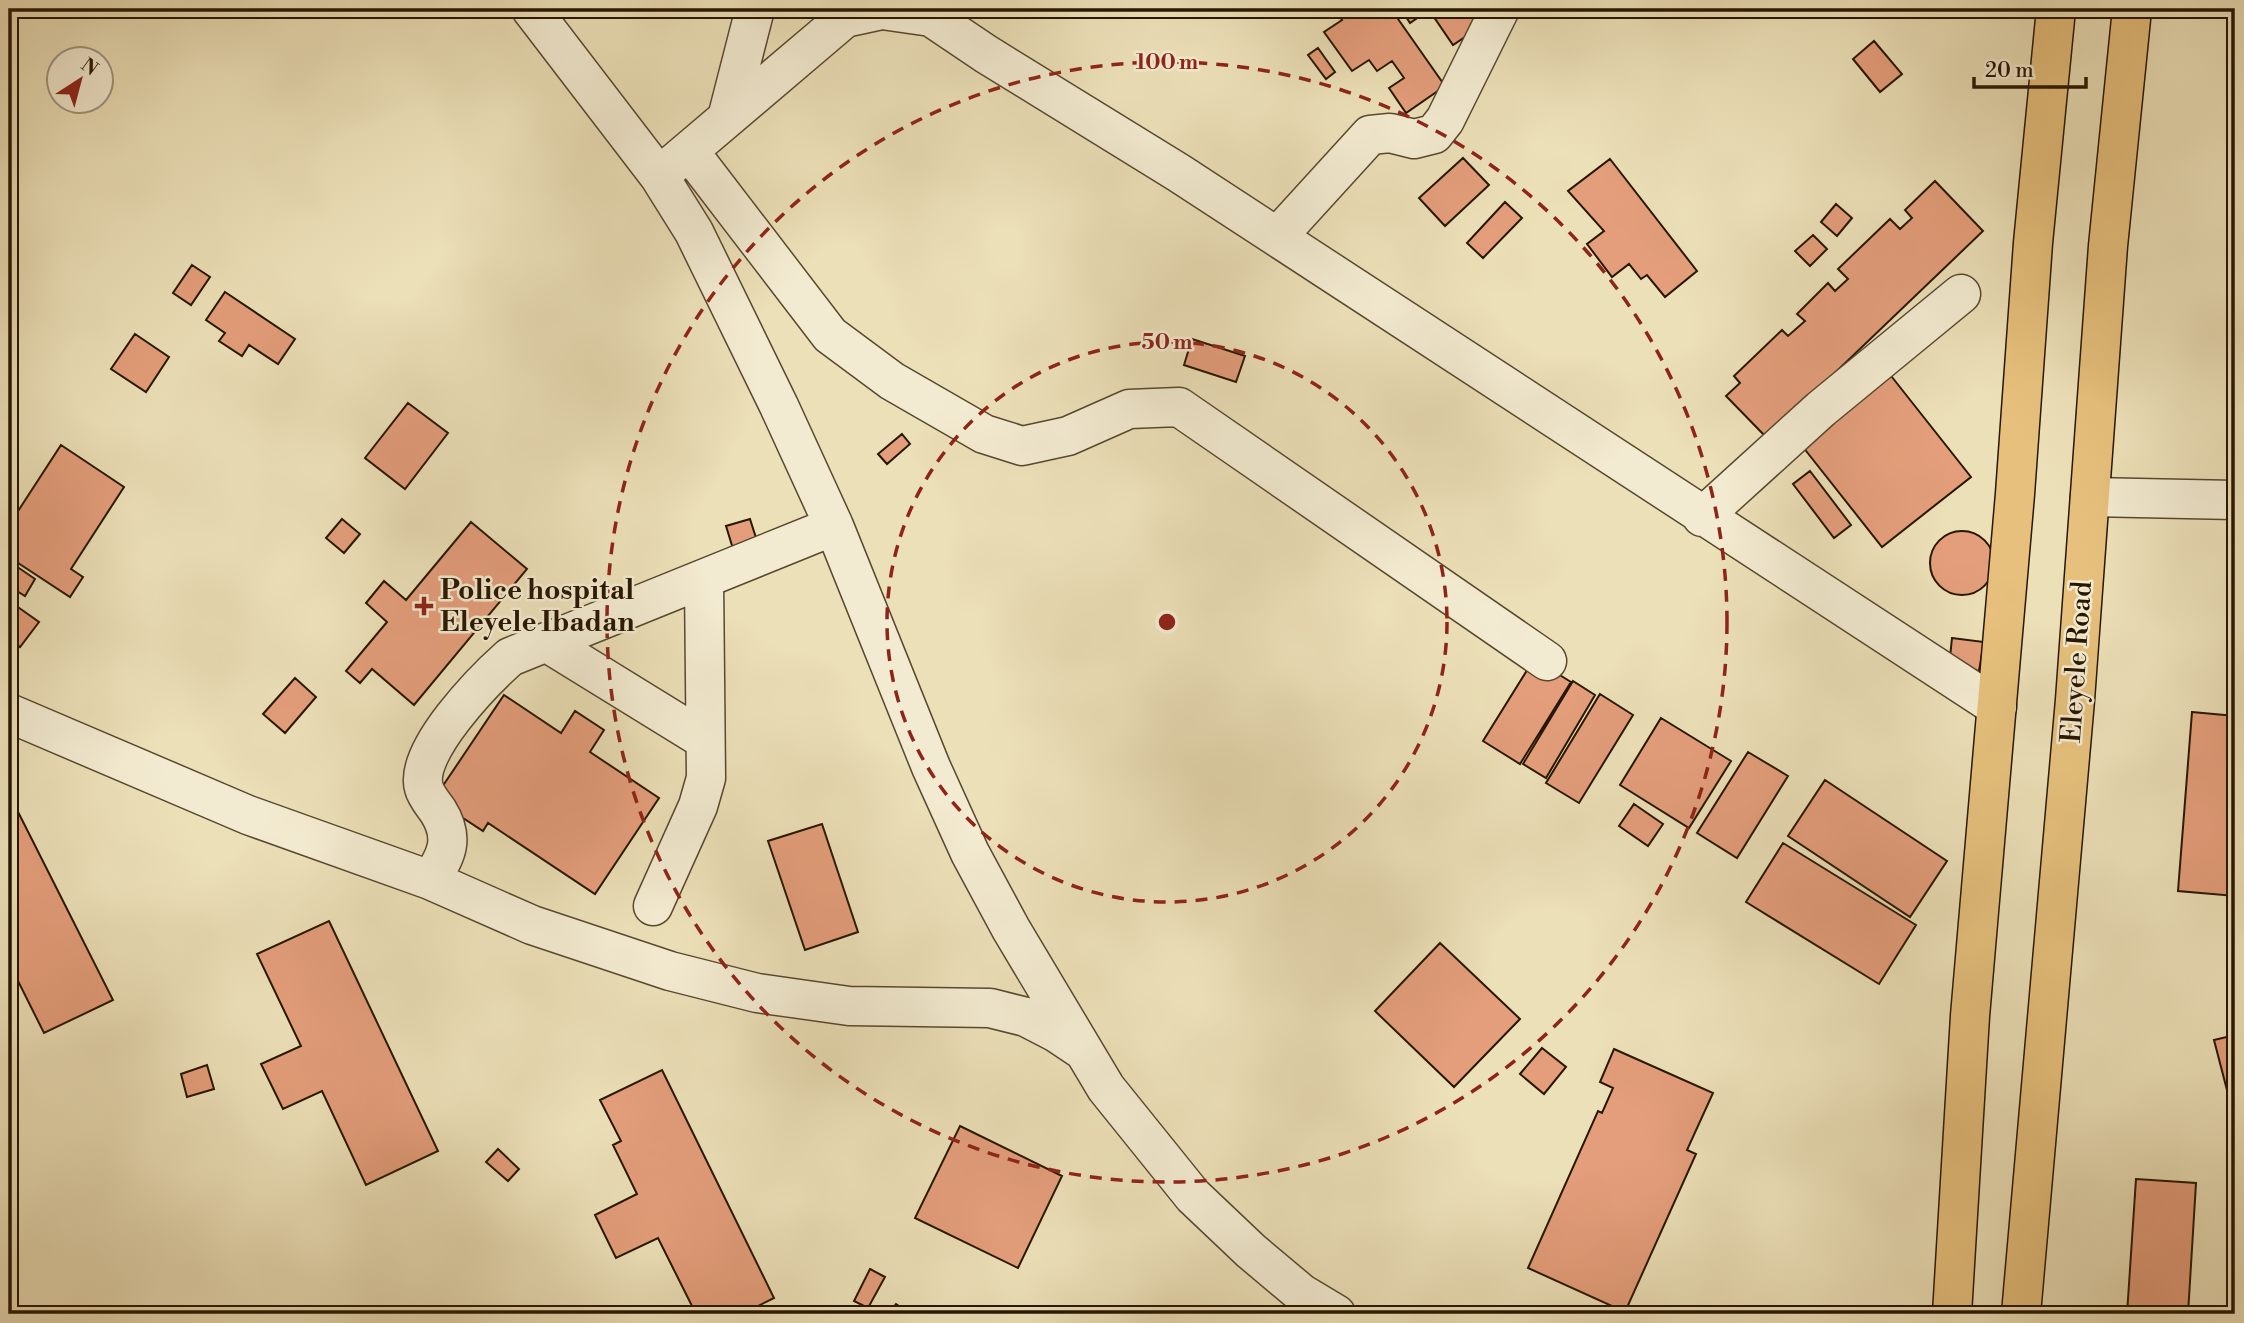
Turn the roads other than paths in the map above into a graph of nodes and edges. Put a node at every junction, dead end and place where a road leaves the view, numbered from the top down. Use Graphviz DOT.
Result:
graph roads {
  1 [pos="531,9"];
  2 [pos="755,9"];
  3 [pos="1500,9"];
  4 [pos="2056,9"];
  5 [pos="2132,9"];
  6 [pos="727,118"];
  7 [pos="689,151"];
  8 [pos="659,176"];
  9 [pos="1277,237"];
  10 [pos="1961,294"];
  11 [pos="2090,498"];
  12 [pos="2235,500"];
  13 [pos="1702,517"];
  14 [pos="834,526"];
  15 [pos="704,579"];
  16 [pos="546,642"];
  17 [pos="1547,662"];
  18 [pos="1997,707"];
  19 [pos="9,713"];
  20 [pos="705,740"];
  21 [pos="430,880"];
  22 [pos="653,906"];
  23 [pos="1087,1054"];
  24 [pos="1336,1314"];
  25 [pos="1952,1314"];
  26 [pos="2021,1314"];
  1 -- 8 [label="street"];
  2 -- 6 [label="street"];
  3 -- 9 [label="street"];
  4 -- 18 [label="main road"];
  5 -- 11 [label="main road, Eleyele Road"];
  6 -- 7 [label="street"];
  6 -- 9 [label="street"];
  7 -- 8 [label="street"];
  7 -- 17 [label="street"];
  8 -- 14 [label="street"];
  9 -- 13 [label="street"];
  10 -- 13 [label="street"];
  11 -- 12 [label="street"];
  11 -- 26 [label="main road, Eleyele Road"];
  13 -- 18 [label="street"];
  14 -- 15 [label="street"];
  14 -- 23 [label="street"];
  15 -- 16 [label="street"];
  15 -- 20 [label="street"];
  16 -- 20 [label="street"];
  16 -- 21 [label="street"];
  18 -- 25 [label="main road"];
  19 -- 21 [label="street"];
  20 -- 22 [label="street"];
  21 -- 23 [label="street"];
  23 -- 24 [label="street"];
}
